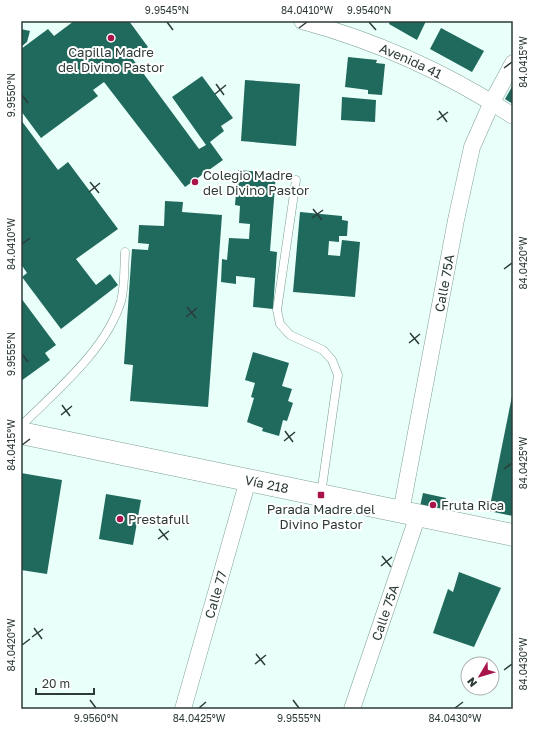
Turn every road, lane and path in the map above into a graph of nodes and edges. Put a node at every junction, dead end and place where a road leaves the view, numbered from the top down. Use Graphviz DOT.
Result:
graph roads {
  1 [pos="311,22"];
  2 [pos="513,63"];
  3 [pos="492,102"];
  4 [pos="513,116"];
  5 [pos="296,180"];
  6 [pos="125,252"];
  7 [pos="21,426"];
  8 [pos="21,433"];
  9 [pos="248,480"];
  10 [pos="321,495"];
  11 [pos="410,514"];
  12 [pos="513,535"];
  13 [pos="183,709"];
  14 [pos="352,709"];
  1 -- 3 [label="street, Avenida 41"];
  2 -- 3 [label="street, Calle 75A"];
  3 -- 4 [label="street, Avenida 41"];
  3 -- 11 [label="street, Calle 75A"];
  5 -- 10 [label="lane"];
  6 -- 7 [label="lane"];
  8 -- 9 [label="main road, Vía 218"];
  9 -- 10 [label="main road, Vía 218"];
  9 -- 13 [label="street, Calle 77"];
  10 -- 11 [label="main road, Vía 218"];
  11 -- 12 [label="main road, Vía 218"];
  11 -- 14 [label="street, Calle 75A"];
}
